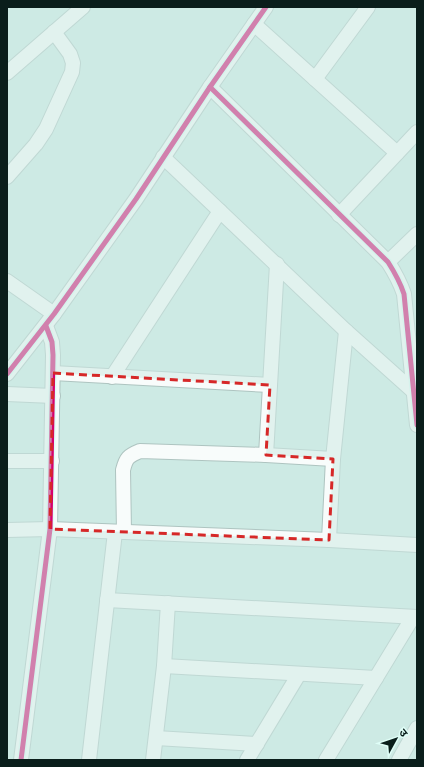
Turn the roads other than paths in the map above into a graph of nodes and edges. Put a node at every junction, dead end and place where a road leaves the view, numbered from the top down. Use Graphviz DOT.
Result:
graph roads {
  1 [pos="83,7"];
  2 [pos="266,7"];
  3 [pos="368,7"];
  4 [pos="254,24"];
  5 [pos="54,32"];
  6 [pos="7,73"];
  7 [pos="315,79"];
  8 [pos="210,87"];
  9 [pos="417,132"];
  10 [pos="397,153"];
  11 [pos="163,157"];
  12 [pos="7,177"];
  13 [pos="220,211"];
  14 [pos="339,215"];
  15 [pos="417,234"];
  16 [pos="388,262"];
  17 [pos="276,264"];
  18 [pos="7,281"];
  19 [pos="54,314"];
  20 [pos="46,326"];
  21 [pos="346,332"];
  22 [pos="53,373"];
  23 [pos="7,374"];
  24 [pos="112,377"];
  25 [pos="270,385"];
  26 [pos="413,391"];
  27 [pos="7,394"];
  28 [pos="53,396"];
  29 [pos="417,425"];
  30 [pos="266,455"];
  31 [pos="333,459"];
  32 [pos="7,461"];
  33 [pos="52,461"];
  34 [pos="50,529"];
  35 [pos="7,530"];
  36 [pos="119,532"];
  37 [pos="330,540"];
  38 [pos="417,545"];
  39 [pos="107,600"];
  40 [pos="168,603"];
  41 [pos="415,617"];
  42 [pos="164,666"];
  43 [pos="299,674"];
  44 [pos="376,678"];
  45 [pos="417,728"];
  46 [pos="156,738"];
  47 [pos="257,744"];
  48 [pos="413,746"];
  49 [pos="21,760"];
  50 [pos="89,760"];
  51 [pos="153,760"];
  52 [pos="247,760"];
  53 [pos="326,760"];
  54 [pos="399,760"];
  1 -- 5 [label="street"];
  2 -- 4 [label="street"];
  3 -- 7 [label="street"];
  4 -- 7 [label="street"];
  4 -- 8 [label="street"];
  5 -- 6 [label="street"];
  5 -- 12 [label="street"];
  7 -- 10 [label="street"];
  8 -- 11 [label="street"];
  8 -- 14 [label="street"];
  9 -- 10 [label="street"];
  10 -- 14 [label="street"];
  11 -- 13 [label="street"];
  11 -- 19 [label="street"];
  13 -- 17 [label="street"];
  13 -- 24 [label="street"];
  14 -- 16 [label="street"];
  15 -- 16 [label="street"];
  16 -- 26 [label="street"];
  17 -- 21 [label="street"];
  17 -- 25 [label="street"];
  18 -- 19 [label="street"];
  19 -- 20 [label="street"];
  20 -- 22 [label="street"];
  20 -- 23 [label="street"];
  21 -- 26 [label="street"];
  21 -- 31 [label="street"];
  22 -- 24 [label="street"];
  22 -- 28 [label="street"];
  24 -- 25 [label="street"];
  25 -- 30 [label="street"];
  26 -- 29 [label="street"];
  27 -- 28 [label="street"];
  28 -- 33 [label="street"];
  30 -- 31 [label="street"];
  30 -- 36 [label="street"];
  31 -- 37 [label="street"];
  32 -- 33 [label="street"];
  33 -- 34 [label="street"];
  34 -- 35 [label="street"];
  34 -- 36 [label="street"];
  34 -- 49 [label="street"];
  36 -- 37 [label="street"];
  36 -- 39 [label="street"];
  37 -- 38 [label="street"];
  39 -- 40 [label="street"];
  39 -- 50 [label="street"];
  40 -- 41 [label="street"];
  40 -- 42 [label="street"];
  41 -- 44 [label="street"];
  42 -- 43 [label="street"];
  42 -- 46 [label="street"];
  43 -- 44 [label="street"];
  43 -- 47 [label="street"];
  44 -- 53 [label="street"];
  45 -- 48 [label="street"];
  46 -- 47 [label="street"];
  46 -- 51 [label="street"];
  47 -- 52 [label="street"];
  48 -- 54 [label="street"];
}
